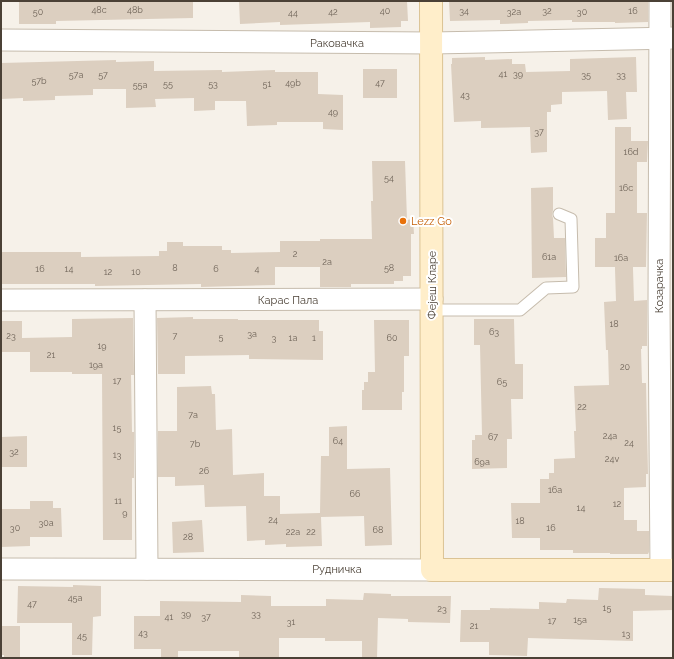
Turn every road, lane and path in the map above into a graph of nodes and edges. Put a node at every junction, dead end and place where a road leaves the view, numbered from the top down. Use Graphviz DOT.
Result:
graph roads {
  1 [pos="431,1"];
  2 [pos="660,1"];
  3 [pos="667,38"];
  4 [pos="1,40"];
  5 [pos="432,43"];
  6 [pos="559,214"];
  7 [pos="1,300"];
  8 [pos="145,300"];
  9 [pos="432,305"];
  10 [pos="666,305"];
  11 [pos="1,569"];
  12 [pos="147,569"];
  13 [pos="432,570"];
  14 [pos="667,570"];
  1 -- 5 [label="street, Фејеш Кларе"];
  2 -- 3 [label="street, Козарачка"];
  3 -- 5 [label="street, Раковачка"];
  3 -- 10 [label="street, Козарачка"];
  4 -- 5 [label="street, Раковачка"];
  5 -- 9 [label="street, Фејеш Кларе"];
  6 -- 9 [label="lane"];
  7 -- 8 [label="street, Карас Пала"];
  8 -- 9 [label="street, Карас Пала"];
  8 -- 12 [label="street"];
  9 -- 13 [label="street, Фејеш Кларе"];
  10 -- 14 [label="street, Козарачка"];
  11 -- 12 [label="street, Рудничка"];
  12 -- 13 [label="street, Рудничка"];
  13 -- 14 [label="street, Рудничка"];
}
